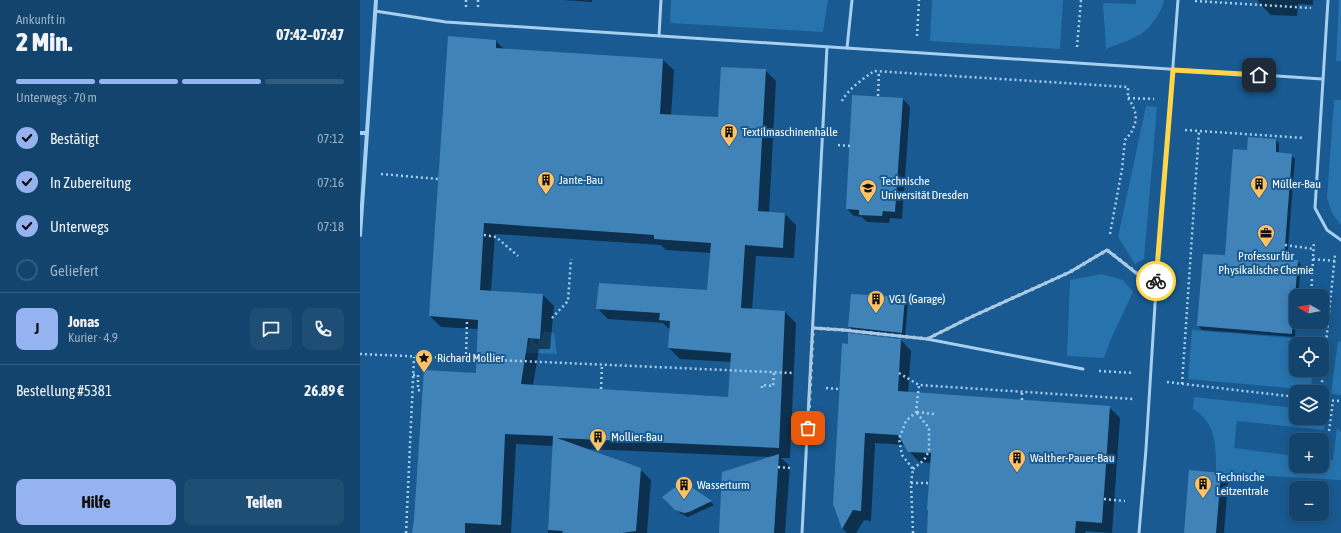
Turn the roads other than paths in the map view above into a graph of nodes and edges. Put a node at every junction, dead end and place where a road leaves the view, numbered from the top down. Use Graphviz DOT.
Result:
graph roads {
  1 [pos="376,0"];
  2 [pos="661,0"];
  3 [pos="852,0"];
  4 [pos="1178,0"];
  5 [pos="1328,0"];
  6 [pos="375,11"];
  7 [pos="659,36"];
  8 [pos="827,47"];
  9 [pos="848,48"];
  10 [pos="1173,70"];
  11 [pos="1322,79"];
  12 [pos="360,133"];
  13 [pos="367,133"];
  14 [pos="360,235"];
  15 [pos="1341,240"];
  16 [pos="1156,288"];
  17 [pos="813,328"];
  18 [pos="927,339"];
  19 [pos="1083,369"];
  20 [pos="802,533"];
  21 [pos="1139,533"];
  1 -- 6 [label="street"];
  2 -- 7 [label="lane"];
  3 -- 9 [label="lane"];
  4 -- 10 [label="lane"];
  5 -- 11 [label="lane"];
  6 -- 7 [label="lane"];
  6 -- 13 [label="street"];
  7 -- 8 [label="lane"];
  8 -- 9 [label="lane"];
  8 -- 17 [label="lane"];
  9 -- 10 [label="lane"];
  10 -- 11 [label="lane"];
  10 -- 16 [label="lane"];
  11 -- 15 [label="lane"];
  12 -- 13 [label="street"];
  13 -- 14 [label="street"];
  16 -- 18 [label="lane"];
  16 -- 21 [label="lane"];
  17 -- 18 [label="lane"];
  17 -- 20 [label="lane"];
  18 -- 19 [label="lane"];
}
